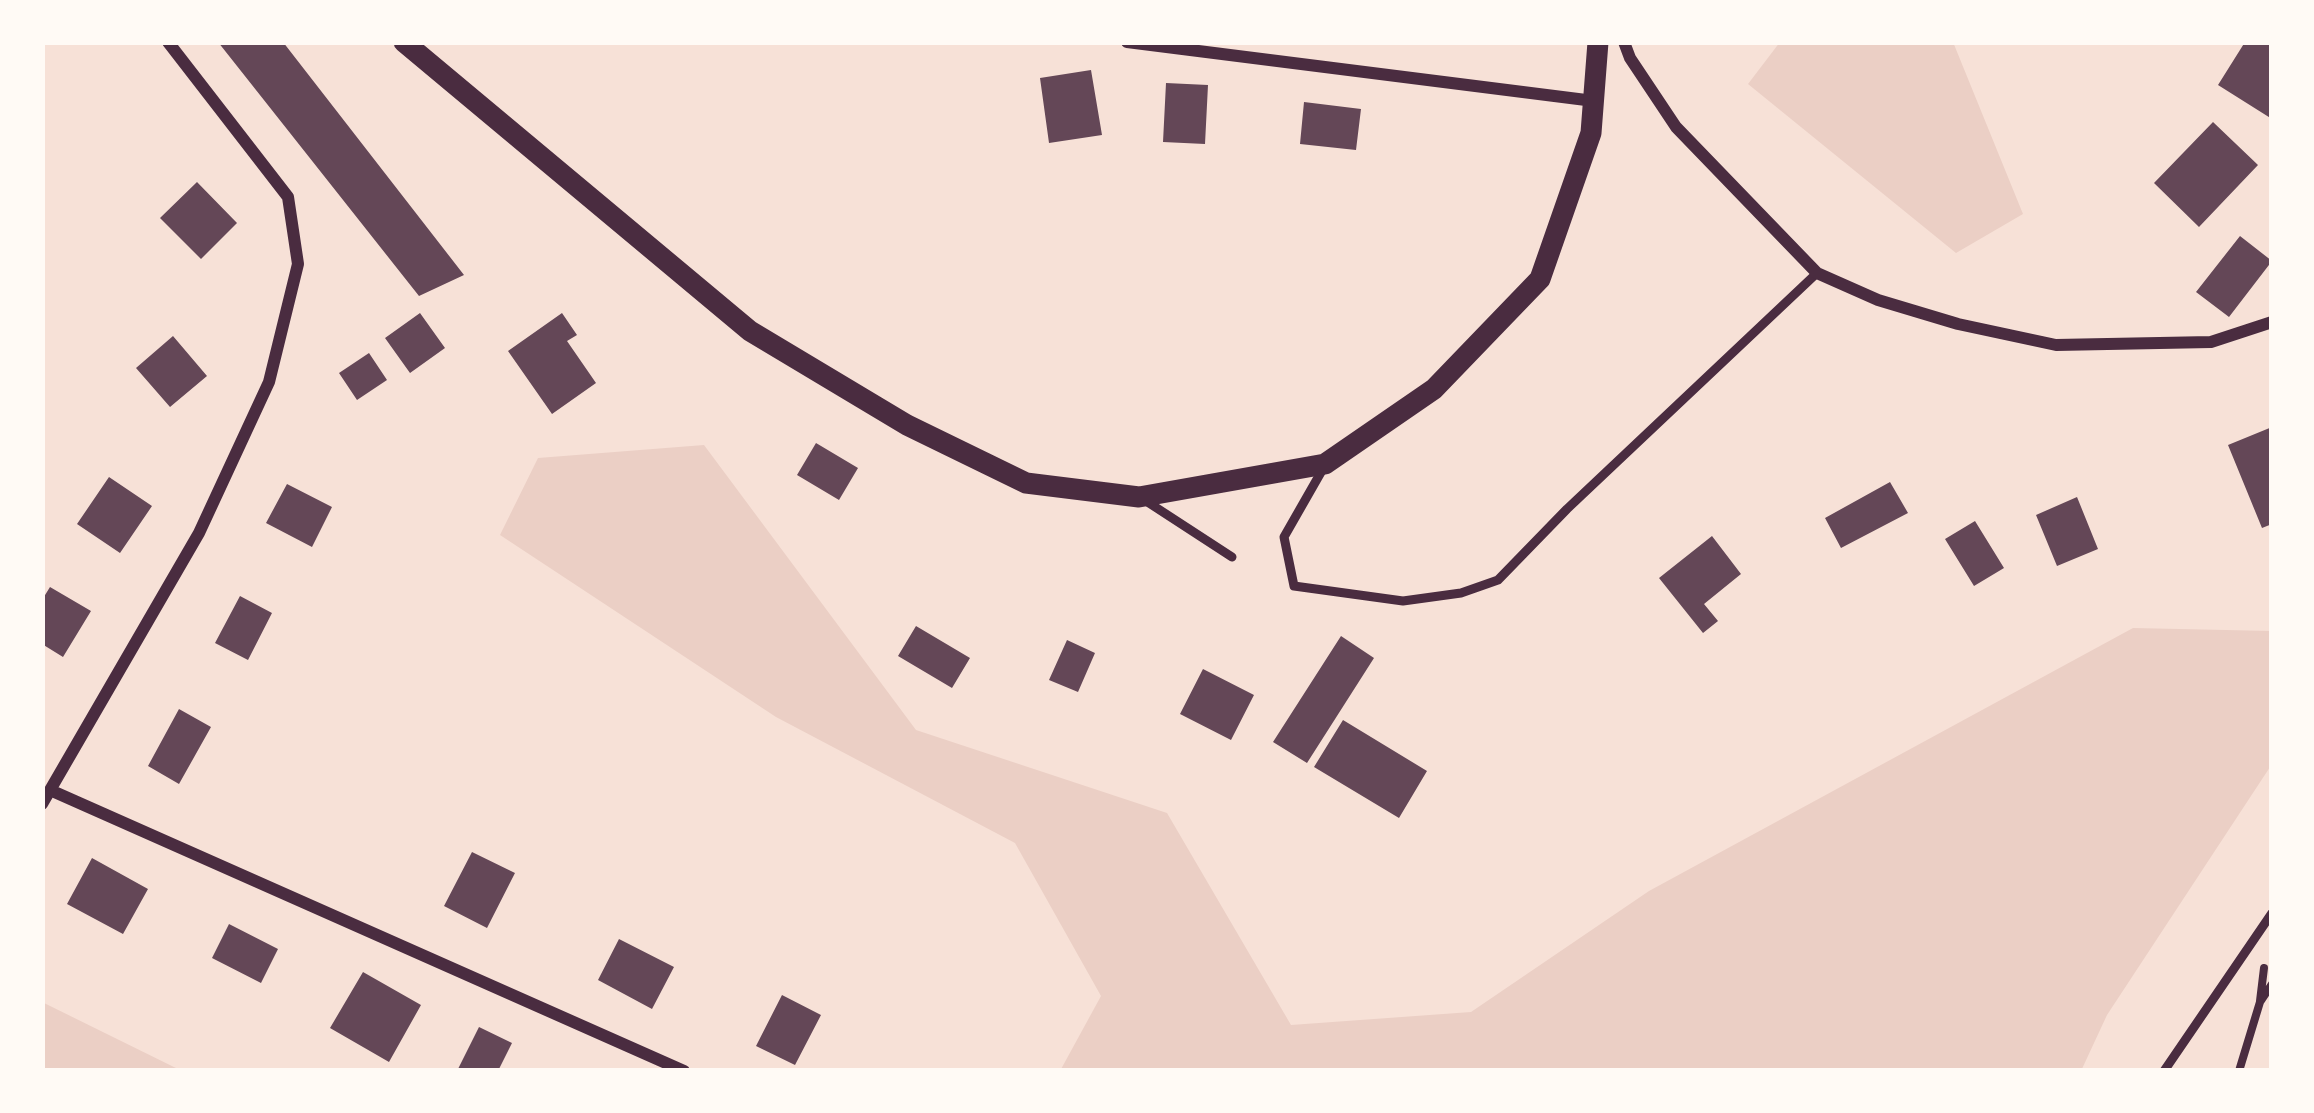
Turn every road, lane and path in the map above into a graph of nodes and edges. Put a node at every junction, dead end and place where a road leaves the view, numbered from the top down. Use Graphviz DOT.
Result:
graph roads {
  1 [pos="168,42"];
  2 [pos="404,42"];
  3 [pos="1127,42"];
  4 [pos="1598,42"];
  5 [pos="1624,42"];
  6 [pos="1594,101"];
  7 [pos="1817,273"];
  8 [pos="2272,322"];
  9 [pos="1325,464"];
  10 [pos="1139,497"];
  11 [pos="1232,557"];
  12 [pos="50,790"];
  13 [pos="42,804"];
  14 [pos="2272,913"];
  15 [pos="2272,984"];
  16 [pos="684,1071"];
  17 [pos="2164,1071"];
  18 [pos="2239,1071"];
  1 -- 12 [label="street"];
  2 -- 10 [label="street"];
  3 -- 6 [label="street"];
  4 -- 6 [label="street"];
  5 -- 7 [label="street"];
  6 -- 9 [label="street"];
  7 -- 8 [label="street"];
  7 -- 9 [label="lane"];
  9 -- 10 [label="street"];
  10 -- 11 [label="lane"];
  12 -- 13 [label="street"];
  12 -- 16 [label="street"];
  14 -- 17 [label="lane"];
  15 -- 18 [label="path"];
}
